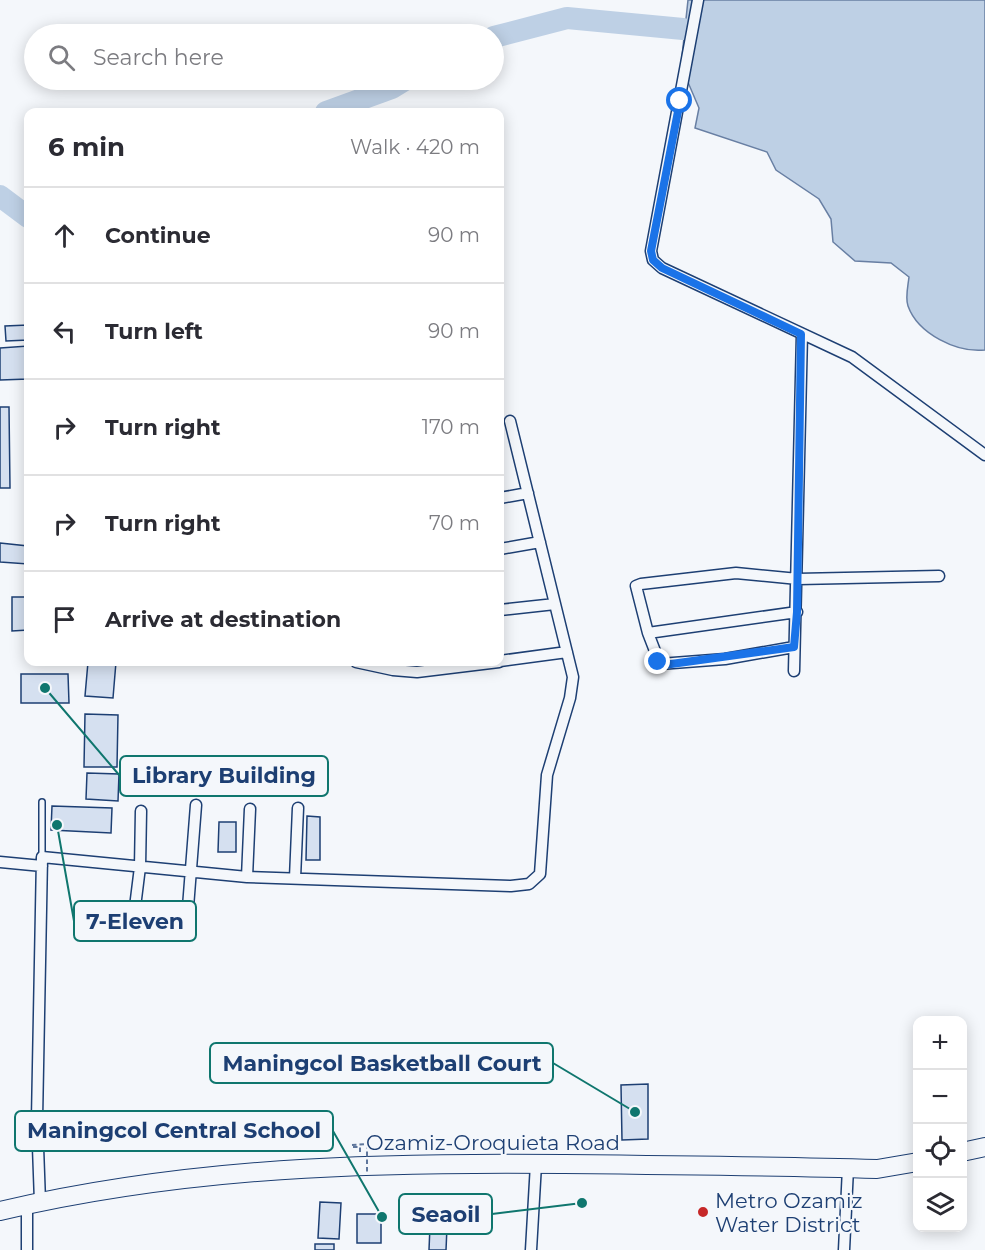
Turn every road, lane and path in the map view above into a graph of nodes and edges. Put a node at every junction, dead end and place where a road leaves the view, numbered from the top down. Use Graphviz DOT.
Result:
graph roads {
  1 [pos="698,0"];
  2 [pos="801,334"];
  3 [pos="510,421"];
  4 [pos="985,455"];
  5 [pos="528,493"];
  6 [pos="504,497"];
  7 [pos="540,542"];
  8 [pos="504,548"];
  9 [pos="939,576"];
  10 [pos="798,579"];
  11 [pos="555,604"];
  12 [pos="504,610"];
  13 [pos="797,612"];
  14 [pos="648,633"];
  15 [pos="794,647"];
  16 [pos="567,652"];
  17 [pos="504,660"];
  18 [pos="374,666"];
  19 [pos="462,666"];
  20 [pos="794,671"];
  21 [pos="42,802"];
  22 [pos="196,805"];
  23 [pos="249,808"];
  24 [pos="298,808"];
  25 [pos="141,811"];
  26 [pos="0,862"];
  27 [pos="42,862"];
  28 [pos="140,867"];
  29 [pos="191,872"];
  30 [pos="247,877"];
  31 [pos="295,878"];
  32 [pos="134,915"];
  33 [pos="188,920"];
  34 [pos="360,1147"];
  35 [pos="985,1147"];
  36 [pos="967,1151"];
  37 [pos="913,1163"];
  38 [pos="536,1164"];
  39 [pos="848,1168"];
  40 [pos="367,1173"];
  41 [pos="34,1203"];
  42 [pos="0,1211"];
  43 [pos="27,1250"];
  44 [pos="531,1250"];
  45 [pos="844,1250"];
  1 -- 2 [label="street"];
  2 -- 4 [label="street"];
  2 -- 10 [label="street"];
  3 -- 5 [label="street"];
  5 -- 6 [label="street"];
  5 -- 7 [label="street"];
  7 -- 8 [label="street"];
  7 -- 11 [label="street"];
  9 -- 10 [label="street"];
  10 -- 13 [label="street"];
  10 -- 14 [label="street"];
  11 -- 12 [label="street"];
  11 -- 16 [label="street"];
  13 -- 14 [label="street"];
  13 -- 15 [label="street"];
  14 -- 15 [label="street"];
  15 -- 20 [label="street"];
  16 -- 17 [label="street"];
  16 -- 31 [label="street"];
  18 -- 19 [label="street"];
  21 -- 27 [label="lane"];
  22 -- 29 [label="street"];
  23 -- 30 [label="street"];
  24 -- 31 [label="street"];
  25 -- 28 [label="street"];
  26 -- 27 [label="street"];
  27 -- 28 [label="street"];
  27 -- 41 [label="street"];
  28 -- 29 [label="street"];
  28 -- 32 [label="street"];
  29 -- 30 [label="street"];
  29 -- 33 [label="street"];
  30 -- 31 [label="street"];
  34 -- 40 [label="path, bridge"];
  35 -- 36 [label="main road"];
  37 -- 39 [label="main road, Ozamiz-Oroquieta Road"];
  38 -- 39 [label="main road, Ozamiz-Oroquieta Road"];
  38 -- 41 [label="main road, Ozamiz-Oroquieta Road"];
  38 -- 44 [label="street"];
  39 -- 45 [label="street"];
  41 -- 42 [label="main road, Ozamiz-Oroquieta Road"];
  41 -- 43 [label="street"];
}
